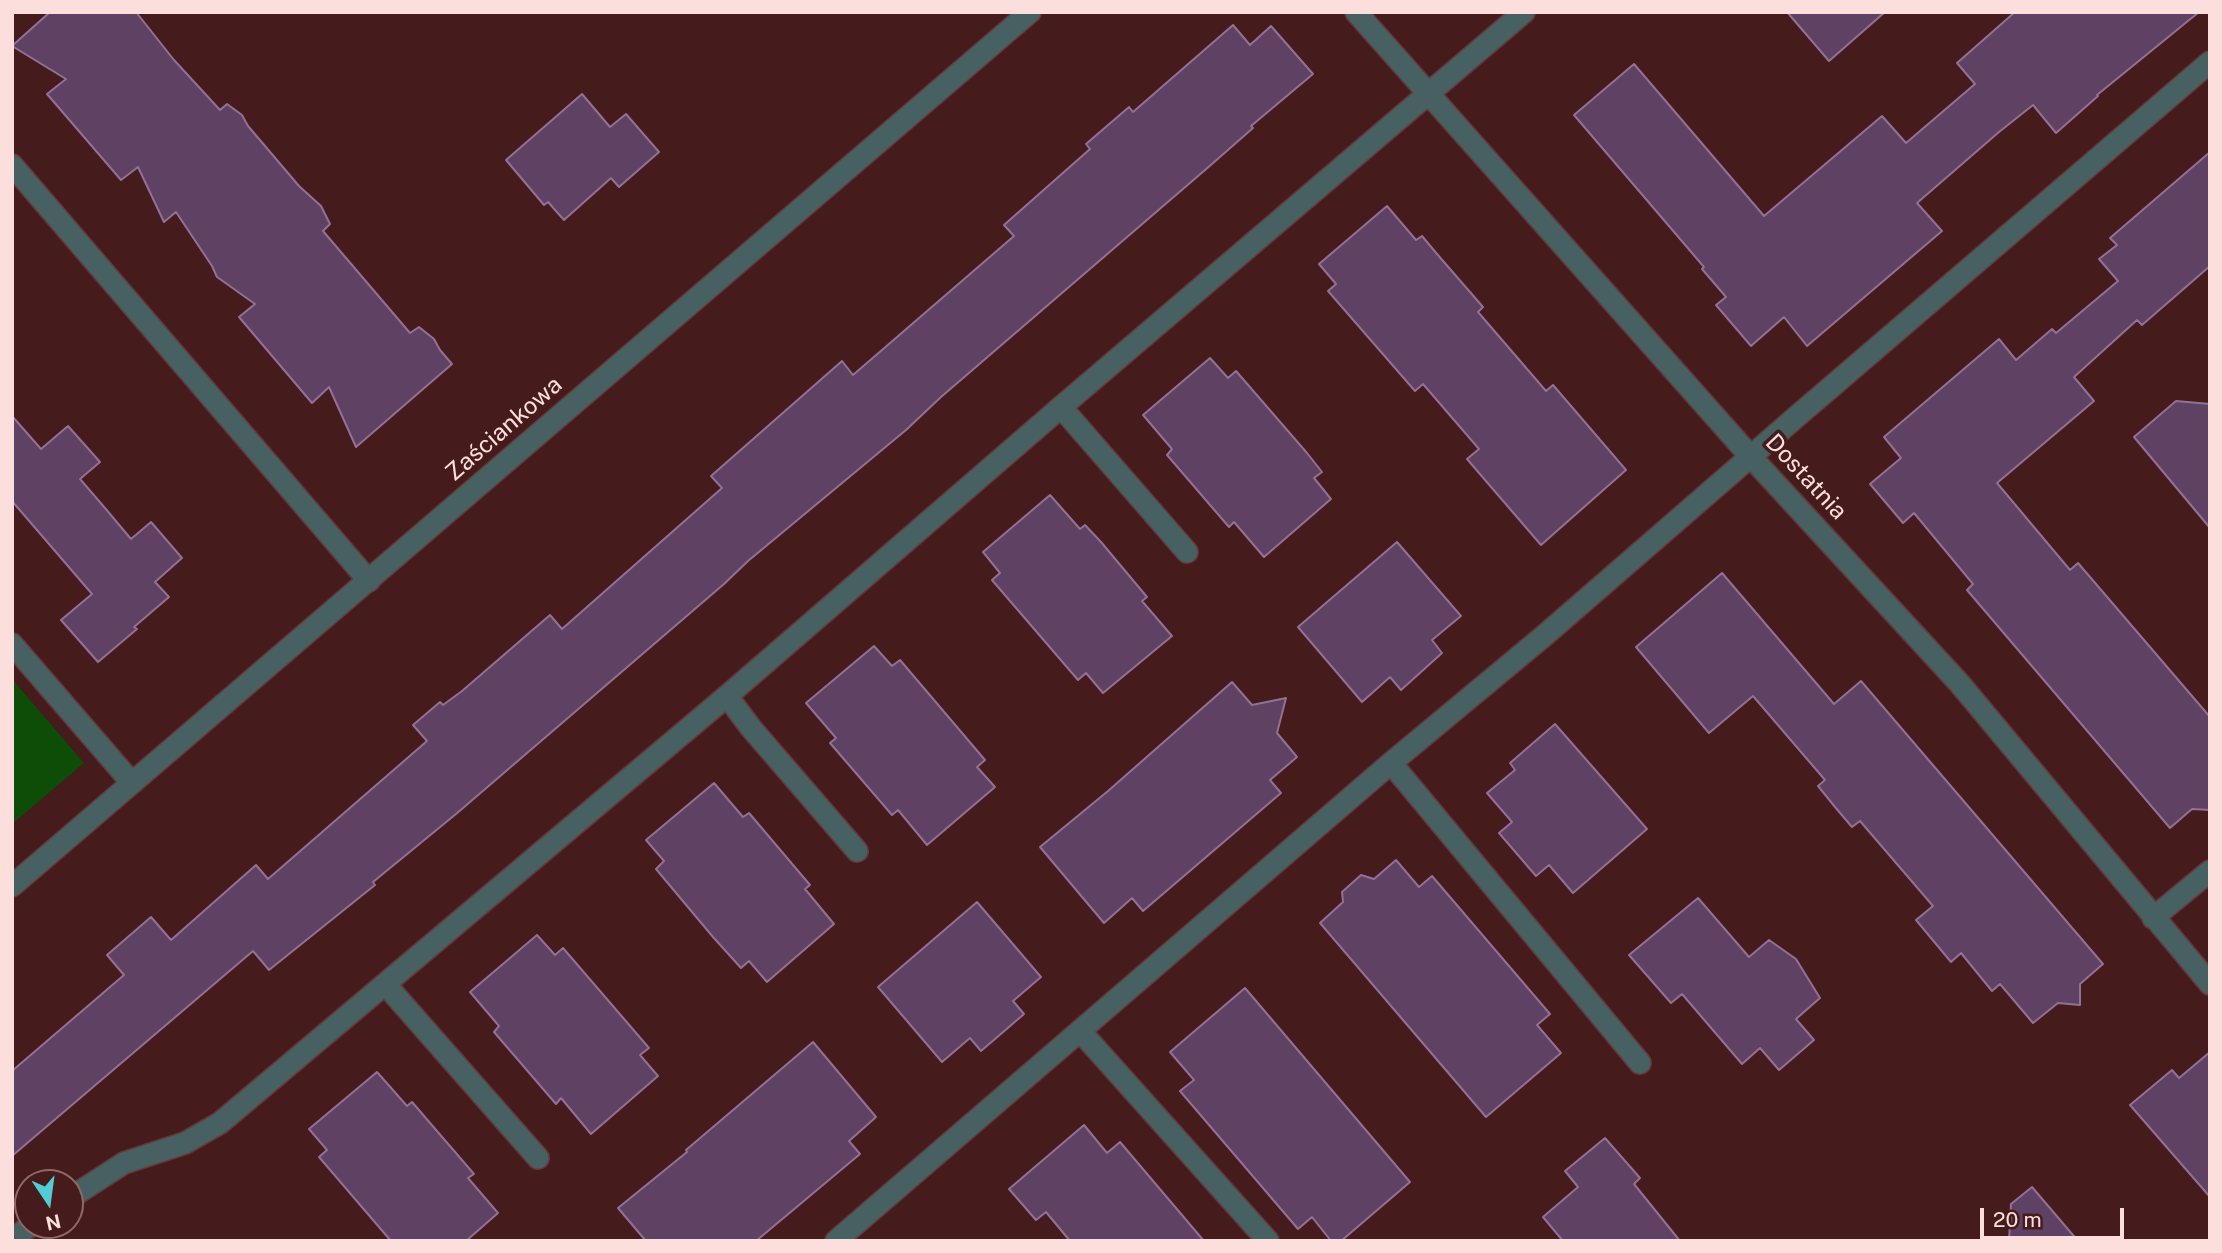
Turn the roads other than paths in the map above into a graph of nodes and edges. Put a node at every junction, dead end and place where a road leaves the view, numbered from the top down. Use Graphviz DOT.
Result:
graph roads {
  1 [pos="1030,12"];
  2 [pos="1356,12"];
  3 [pos="1524,12"];
  4 [pos="2210,62"];
  5 [pos="1429,94"];
  6 [pos="12,165"];
  7 [pos="1061,407"];
  8 [pos="1751,457"];
  9 [pos="1187,552"];
  10 [pos="369,581"];
  11 [pos="12,644"];
  12 [pos="727,696"];
  13 [pos="1391,763"];
  14 [pos="132,783"];
  15 [pos="857,851"];
  16 [pos="2210,871"];
  17 [pos="12,886"];
  18 [pos="2153,918"];
  19 [pos="2210,984"];
  20 [pos="386,985"];
  21 [pos="1081,1032"];
  22 [pos="1640,1063"];
  23 [pos="538,1158"];
  24 [pos="84,1189"];
  25 [pos="836,1241"];
  26 [pos="1268,1241"];
  1 -- 10 [label="street, Zaściankowa"];
  2 -- 5 [label="street, Dostatnia"];
  3 -- 5 [label="street"];
  4 -- 8 [label="street"];
  5 -- 7 [label="street"];
  5 -- 8 [label="street, Dostatnia"];
  6 -- 10 [label="street"];
  7 -- 9 [label="street"];
  7 -- 12 [label="street"];
  8 -- 13 [label="street"];
  8 -- 18 [label="street, Dostatnia"];
  10 -- 14 [label="street, Zaściankowa"];
  11 -- 14 [label="street"];
  12 -- 15 [label="street"];
  12 -- 20 [label="street"];
  13 -- 21 [label="street"];
  13 -- 22 [label="street"];
  14 -- 17 [label="street, Zaściankowa"];
  16 -- 18 [label="street"];
  18 -- 19 [label="street, Dostatnia"];
  20 -- 23 [label="street"];
  20 -- 24 [label="street"];
  21 -- 25 [label="street"];
  21 -- 26 [label="street"];
}
